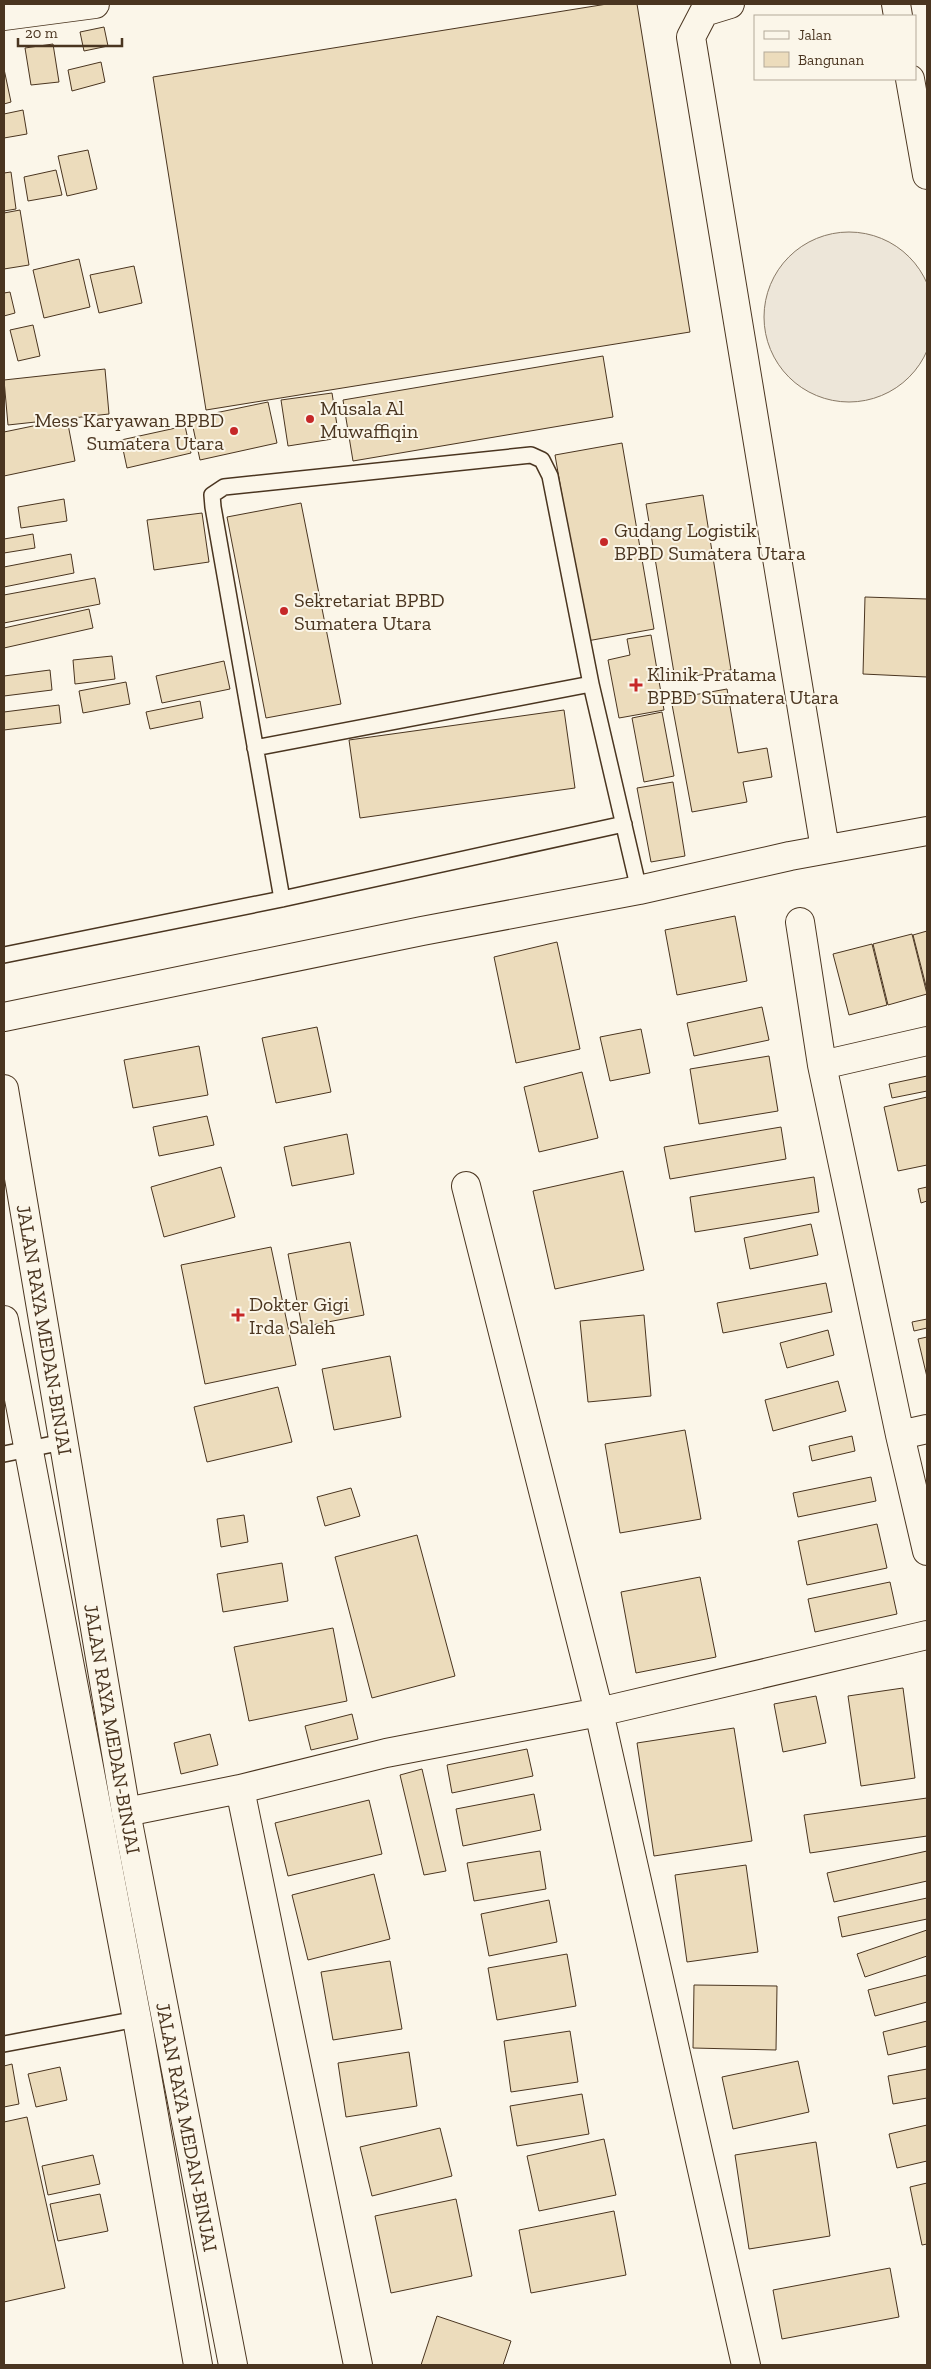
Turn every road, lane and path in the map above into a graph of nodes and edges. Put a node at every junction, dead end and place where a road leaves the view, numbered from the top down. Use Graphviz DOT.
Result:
graph roads {
  1 [pos="95,4"];
  2 [pos="730,4"];
  3 [pos="4,16"];
  4 [pos="910,80"];
  5 [pos="927,175"];
  6 [pos="591,684"];
  7 [pos="255,748"];
  8 [pos="624,824"];
  9 [pos="927,831"];
  10 [pos="825,849"];
  11 [pos="639,890"];
  12 [pos="282,898"];
  13 [pos="800,922"];
  14 [pos="4,954"];
  15 [pos="4,1017"];
  16 [pos="927,1040"];
  17 [pos="822,1065"];
  18 [pos="4,1089"];
  19 [pos="466,1186"];
  20 [pos="4,1320"];
  21 [pos="927,1429"];
  22 [pos="900,1435"];
  23 [pos="63,1442"];
  24 [pos="16,1451"];
  25 [pos="927,1551"];
  26 [pos="927,1635"];
  27 [pos="599,1712"];
  28 [pos="240,1789"];
  29 [pos="126,1812"];
  30 [pos="137,2019"];
  31 [pos="4,2044"];
  32 [pos="198,2365"];
  33 [pos="233,2365"];
  34 [pos="358,2365"];
  35 [pos="746,2365"];
  1 -- 3 [label="main road"];
  2 -- 10 [label="main road"];
  4 -- 5 [label="main road"];
  6 -- 7 [label="lane"];
  6 -- 7 [label="lane"];
  6 -- 8 [label="lane"];
  7 -- 12 [label="lane"];
  8 -- 11 [label="lane"];
  8 -- 12 [label="lane"];
  9 -- 10 [label="main road"];
  10 -- 11 [label="main road"];
  11 -- 15 [label="main road"];
  12 -- 14 [label="lane"];
  13 -- 17 [label="main road"];
  16 -- 17 [label="main road"];
  17 -- 22 [label="main road"];
  18 -- 23 [label="main road, JALAN RAYA MEDAN-BINJAI"];
  19 -- 27 [label="main road"];
  20 -- 24 [label="main road, JALAN RAYA MEDAN-BINJAI"];
  21 -- 22 [label="main road"];
  22 -- 25 [label="main road"];
  23 -- 24 [label="lane"];
  23 -- 29 [label="main road, JALAN RAYA MEDAN-BINJAI"];
  24 -- 30 [label="main road, JALAN RAYA MEDAN-BINJAI"];
  26 -- 27 [label="main road"];
  27 -- 28 [label="main road"];
  27 -- 35 [label="main road"];
  28 -- 29 [label="main road"];
  28 -- 34 [label="main road"];
  29 -- 33 [label="main road, JALAN RAYA MEDAN-BINJAI"];
  30 -- 31 [label="lane"];
  30 -- 32 [label="main road, JALAN RAYA MEDAN-BINJAI"];
}
